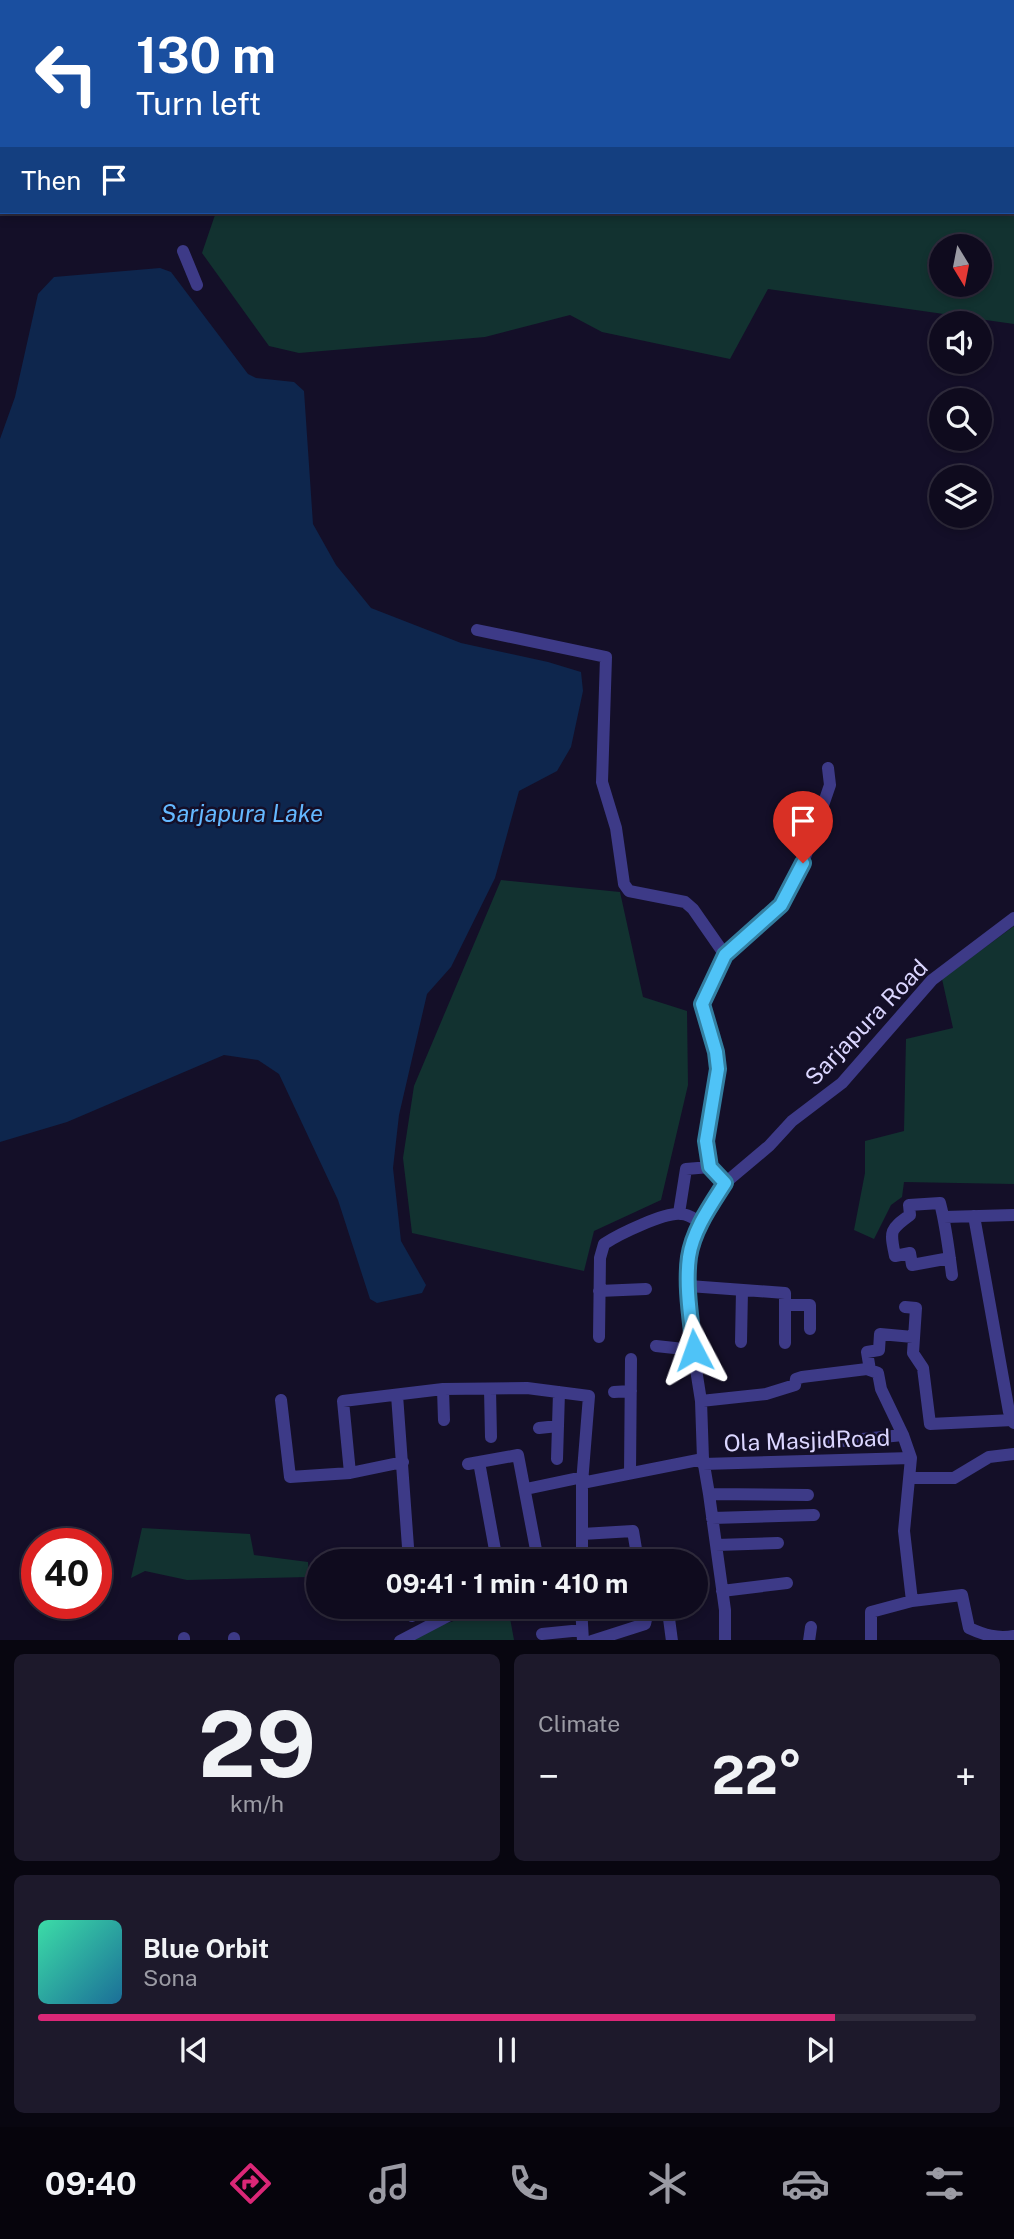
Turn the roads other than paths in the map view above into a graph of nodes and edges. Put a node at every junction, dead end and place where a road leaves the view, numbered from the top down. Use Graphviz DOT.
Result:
graph roads {
  1 [pos="183,251"];
  2 [pos="197,285"];
  3 [pos="477,630"];
  4 [pos="828,768"];
  5 [pos="1014,918"];
  6 [pos="725,955"];
  7 [pos="710,1167"];
  8 [pos="725,1183"];
  9 [pos="679,1213"];
  10 [pos="1014,1215"];
  11 [pos="974,1216"];
  12 [pos="944,1217"];
  13 [pos="701,1223"];
  14 [pos="950,1258"];
  15 [pos="952,1275"];
  16 [pos="689,1286"];
  17 [pos="646,1289"];
  18 [pos="742,1290"];
  19 [pos="599,1291"];
  20 [pos="787,1305"];
  21 [pos="905,1307"];
  22 [pos="810,1329"];
  23 [pos="599,1336"];
  24 [pos="914,1337"];
  25 [pos="741,1342"];
  26 [pos="785,1343"];
  27 [pos="656,1346"];
  28 [pos="694,1350"];
  29 [pos="631,1359"];
  30 [pos="870,1370"];
  31 [pos="443,1389"];
  32 [pos="490,1389"];
  33 [pos="631,1391"];
  34 [pos="559,1392"];
  35 [pos="614,1392"];
  36 [pos="397,1395"];
  37 [pos="281,1400"];
  38 [pos="701,1401"];
  39 [pos="1012,1417"];
  40 [pos="444,1420"];
  41 [pos="558,1426"];
  42 [pos="539,1428"];
  43 [pos="903,1435"];
  44 [pos="491,1437"];
  45 [pos="811,1444"];
  46 [pos="1014,1454"];
  47 [pos="557,1458"];
  48 [pos="911,1458"];
  49 [pos="703,1461"];
  50 [pos="403,1462"];
  51 [pos="350,1473"];
  52 [pos="630,1473"];
  53 [pos="910,1478"];
  54 [pos="582,1480"];
  55 [pos="526,1489"];
  56 [pos="709,1494"];
  57 [pos="808,1495"];
  58 [pos="814,1516"];
  59 [pos="712,1518"];
  60 [pos="582,1534"];
  61 [pos="778,1543"];
  62 [pos="716,1545"];
  63 [pos="408,1549"];
  64 [pos="494,1549"];
  65 [pos="536,1549"];
  66 [pos="582,1549"];
  67 [pos="636,1549"];
  68 [pos="787,1583"];
  69 [pos="722,1591"];
  70 [pos="912,1601"];
  71 [pos="441,1619"];
  72 [pos="647,1619"];
  73 [pos="669,1619"];
  74 [pos="542,1634"];
  75 [pos="582,1635"];
  76 [pos="1008,1638"];
  77 [pos="400,1640"];
  78 [pos="592,1640"];
  79 [pos="672,1640"];
  80 [pos="725,1640"];
  81 [pos="871,1640"];
  1 -- 2 [label="street"];
  3 -- 6 [label="street"];
  4 -- 6 [label="street"];
  5 -- 8 [label="street, Sarjapura Road"];
  6 -- 7 [label="street"];
  7 -- 8 [label="street"];
  7 -- 9 [label="street"];
  8 -- 13 [label="street, Sarjapura Road"];
  9 -- 13 [label="street"];
  9 -- 19 [label="street"];
  10 -- 11 [label="street"];
  11 -- 12 [label="street"];
  11 -- 39 [label="street"];
  12 -- 14 [label="street"];
  12 -- 14 [label="street"];
  13 -- 16 [label="street, Sarjapura Road"];
  14 -- 15 [label="street"];
  16 -- 18 [label="street"];
  16 -- 28 [label="street, Sarjapura Road"];
  17 -- 19 [label="street"];
  18 -- 20 [label="street"];
  18 -- 25 [label="street"];
  19 -- 23 [label="street"];
  20 -- 22 [label="street"];
  20 -- 26 [label="street"];
  21 -- 24 [label="street"];
  24 -- 30 [label="street"];
  24 -- 39 [label="street"];
  27 -- 28 [label="street"];
  28 -- 38 [label="street, Sarjapura Road"];
  29 -- 33 [label="street"];
  30 -- 38 [label="street"];
  30 -- 43 [label="street"];
  31 -- 32 [label="street"];
  31 -- 36 [label="street"];
  31 -- 40 [label="street"];
  32 -- 34 [label="street"];
  32 -- 44 [label="street"];
  33 -- 35 [label="street"];
  33 -- 52 [label="street"];
  34 -- 41 [label="street"];
  34 -- 54 [label="street"];
  36 -- 50 [label="street"];
  36 -- 51 [label="street"];
  37 -- 51 [label="street"];
  38 -- 49 [label="street, Sarjapura Road"];
  41 -- 42 [label="street"];
  41 -- 47 [label="street"];
  43 -- 45 [label="street"];
  43 -- 48 [label="street"];
  46 -- 53 [label="street"];
  48 -- 49 [label="street, Ola MasjidRoad"];
  48 -- 53 [label="street"];
  49 -- 52 [label="street, Ola MasjidRoad"];
  49 -- 56 [label="street, Sarjapura Road"];
  50 -- 51 [label="street"];
  50 -- 63 [label="street"];
  52 -- 54 [label="street, Ola MasjidRoad"];
  53 -- 70 [label="street"];
  54 -- 55 [label="street, Ola MasjidRoad"];
  54 -- 60 [label="street"];
  55 -- 64 [label="street"];
  55 -- 65 [label="street"];
  56 -- 57 [label="street"];
  56 -- 59 [label="street, Sarjapura Road"];
  58 -- 59 [label="street"];
  59 -- 62 [label="street, Sarjapura Road"];
  60 -- 66 [label="street"];
  60 -- 67 [label="street"];
  61 -- 62 [label="street"];
  62 -- 69 [label="street, Sarjapura Road"];
  68 -- 69 [label="street"];
  69 -- 80 [label="street, Sarjapura Road"];
  70 -- 76 [label="street"];
  70 -- 81 [label="street"];
  71 -- 77 [label="street"];
  72 -- 78 [label="street"];
  73 -- 79 [label="street"];
  74 -- 75 [label="street"];
}
